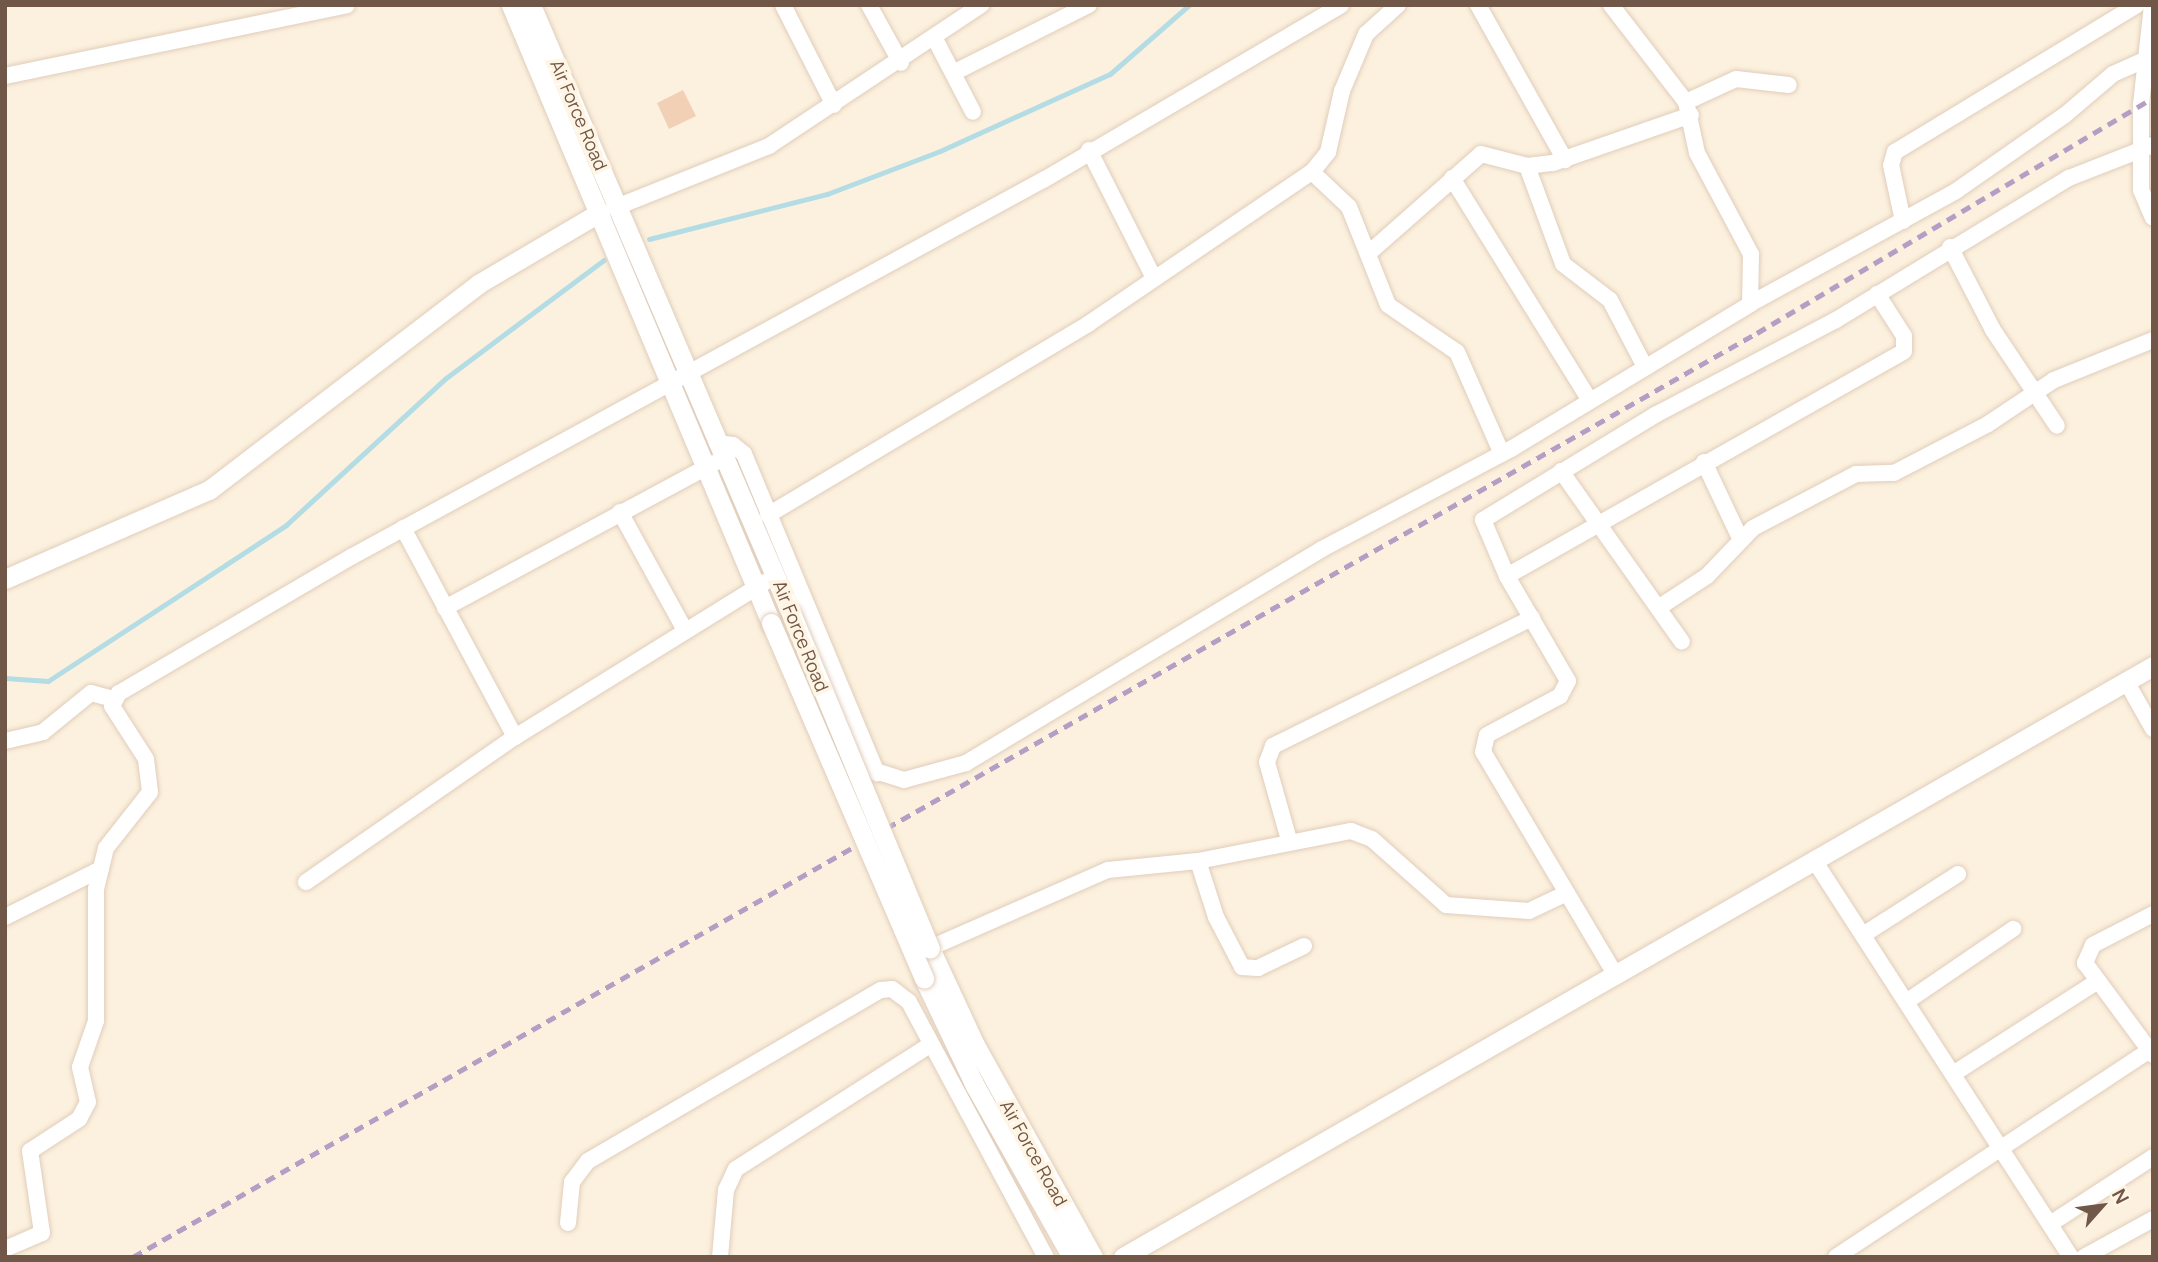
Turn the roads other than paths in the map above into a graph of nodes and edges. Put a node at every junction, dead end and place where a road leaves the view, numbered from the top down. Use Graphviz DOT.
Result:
graph roads {
  1 [pos="347,5"];
  2 [pos="511,5"];
  3 [pos="531,5"];
  4 [pos="783,5"];
  5 [pos="869,5"];
  6 [pos="981,5"];
  7 [pos="1089,5"];
  8 [pos="1341,5"];
  9 [pos="1398,5"];
  10 [pos="1478,5"];
  11 [pos="1611,5"];
  12 [pos="2147,6"];
  13 [pos="960,12"];
  14 [pos="935,39"];
  15 [pos="2146,59"];
  16 [pos="901,63"];
  17 [pos="953,73"];
  18 [pos="5,76"];
  19 [pos="1789,85"];
  20 [pos="834,105"];
  21 [pos="1688,109"];
  22 [pos="973,112"];
  23 [pos="2147,149"];
  24 [pos="1089,150"];
  25 [pos="1565,160"];
  26 [pos="1527,166"];
  27 [pos="1312,172"];
  28 [pos="1452,178"];
  29 [pos="609,209"];
  30 [pos="2153,218"];
  31 [pos="1903,221"];
  32 [pos="1950,247"];
  33 [pos="1370,252"];
  34 [pos="1154,278"];
  35 [pos="1877,294"];
  36 [pos="1750,304"];
  37 [pos="2153,340"];
  38 [pos="1646,367"];
  39 [pos="680,375"];
  40 [pos="2036,391"];
  41 [pos="1590,401"];
  42 [pos="2057,426"];
  43 [pos="1502,454"];
  44 [pos="715,456"];
  45 [pos="1704,462"];
  46 [pos="1561,471"];
  47 [pos="620,512"];
  48 [pos="768,515"];
  49 [pos="1597,524"];
  50 [pos="403,528"];
  51 [pos="1740,538"];
  52 [pos="776,575"];
  53 [pos="1507,576"];
  54 [pos="5,579"];
  55 [pos="754,588"];
  56 [pos="445,608"];
  57 [pos="1658,608"];
  58 [pos="1532,618"];
  59 [pos="685,630"];
  60 [pos="1682,642"];
  61 [pos="2153,666"];
  62 [pos="2126,681"];
  63 [pos="113,699"];
  64 [pos="2153,729"];
  65 [pos="515,737"];
  66 [pos="5,741"];
  67 [pos="856,765"];
  68 [pos="877,773"];
  69 [pos="1289,840"];
  70 [pos="1814,860"];
  71 [pos="1198,862"];
  72 [pos="101,869"];
  73 [pos="1958,874"];
  74 [pos="306,882"];
  75 [pos="1567,893"];
  76 [pos="2153,914"];
  77 [pos="5,917"];
  78 [pos="2013,929"];
  79 [pos="1863,935"];
  80 [pos="1304,946"];
  81 [pos="930,948"];
  82 [pos="1615,974"];
  83 [pos="2095,982"];
  84 [pos="1906,1002"];
  85 [pos="930,1045"];
  86 [pos="2150,1053"];
  87 [pos="1953,1074"];
  88 [pos="2001,1148"];
  89 [pos="2153,1157"];
  90 [pos="2153,1219"];
  91 [pos="568,1223"];
  92 [pos="2050,1224"];
  93 [pos="5,1249"];
  94 [pos="720,1257"];
  95 [pos="1046,1257"];
  96 [pos="1072,1257"];
  97 [pos="1093,1257"];
  98 [pos="1124,1257"];
  99 [pos="1836,1257"];
  100 [pos="2071,1257"];
  101 [pos="2084,1257"];
  1 -- 18 [label="street"];
  2 -- 29 [label="street, Air Force Road"];
  3 -- 29 [label="street, Air Force Road"];
  4 -- 20 [label="street"];
  5 -- 16 [label="street"];
  6 -- 13 [label="street"];
  7 -- 17 [label="street"];
  8 -- 24 [label="street"];
  9 -- 27 [label="street"];
  10 -- 25 [label="street"];
  11 -- 21 [label="street"];
  12 -- 15 [label="street"];
  12 -- 31 [label="street"];
  13 -- 14 [label="street"];
  14 -- 16 [label="street"];
  14 -- 17 [label="street"];
  15 -- 23 [label="street"];
  15 -- 31 [label="street"];
  16 -- 20 [label="street"];
  17 -- 22 [label="street"];
  19 -- 21 [label="street"];
  20 -- 29 [label="street"];
  21 -- 25 [label="street"];
  21 -- 36 [label="street"];
  23 -- 30 [label="street"];
  23 -- 32 [label="street"];
  24 -- 34 [label="street"];
  24 -- 39 [label="street"];
  25 -- 26 [label="street"];
  26 -- 28 [label="street"];
  26 -- 38 [label="street"];
  27 -- 33 [label="street"];
  27 -- 34 [label="street"];
  28 -- 33 [label="street"];
  28 -- 41 [label="street"];
  29 -- 39 [label="street, Air Force Road"];
  29 -- 54 [label="street"];
  31 -- 36 [label="street"];
  32 -- 35 [label="street"];
  32 -- 40 [label="street"];
  33 -- 43 [label="street"];
  34 -- 48 [label="street"];
  35 -- 45 [label="street"];
  35 -- 46 [label="street"];
  36 -- 38 [label="street"];
  37 -- 40 [label="street"];
  38 -- 41 [label="street"];
  39 -- 44 [label="street, Air Force Road"];
  39 -- 50 [label="street"];
  40 -- 42 [label="street"];
  40 -- 51 [label="street"];
  41 -- 43 [label="street"];
  43 -- 68 [label="street"];
  44 -- 47 [label="street"];
  44 -- 48 [label="street"];
  44 -- 52 [label="street, Air Force Road"];
  44 -- 55 [label="street, Air Force Road"];
  45 -- 49 [label="street"];
  45 -- 51 [label="street"];
  46 -- 49 [label="street"];
  46 -- 53 [label="street"];
  47 -- 56 [label="street"];
  47 -- 59 [label="street"];
  48 -- 68 [label="street"];
  49 -- 53 [label="street"];
  49 -- 57 [label="street"];
  50 -- 56 [label="street"];
  50 -- 63 [label="street"];
  51 -- 57 [label="street"];
  52 -- 55 [label="street"];
  52 -- 67 [label="street, Air Force Road, bridge"];
  53 -- 58 [label="street"];
  55 -- 59 [label="street"];
  55 -- 96 [label="street, Air Force Road, bridge"];
  56 -- 65 [label="street"];
  57 -- 60 [label="street"];
  58 -- 69 [label="street"];
  58 -- 75 [label="street"];
  59 -- 65 [label="street"];
  61 -- 62 [label="street"];
  62 -- 64 [label="street"];
  62 -- 70 [label="street"];
  63 -- 66 [label="street"];
  63 -- 72 [label="street"];
  65 -- 74 [label="street"];
  67 -- 68 [label="street"];
  67 -- 81 [label="street, Air Force Road, bridge"];
  69 -- 71 [label="street"];
  69 -- 75 [label="street"];
  70 -- 79 [label="street"];
  70 -- 82 [label="street"];
  71 -- 80 [label="street"];
  71 -- 81 [label="street"];
  72 -- 77 [label="street"];
  72 -- 93 [label="street"];
  73 -- 79 [label="street"];
  75 -- 82 [label="street"];
  76 -- 83 [label="street"];
  78 -- 84 [label="street"];
  79 -- 84 [label="street"];
  81 -- 97 [label="street, Air Force Road"];
  82 -- 98 [label="street"];
  83 -- 86 [label="street"];
  83 -- 87 [label="street"];
  84 -- 87 [label="street"];
  85 -- 91 [label="street"];
  85 -- 94 [label="street"];
  85 -- 95 [label="street"];
  86 -- 88 [label="street"];
  87 -- 88 [label="street"];
  88 -- 92 [label="street"];
  88 -- 99 [label="street"];
  89 -- 92 [label="street"];
  90 -- 101 [label="street"];
  92 -- 100 [label="street"];
}
